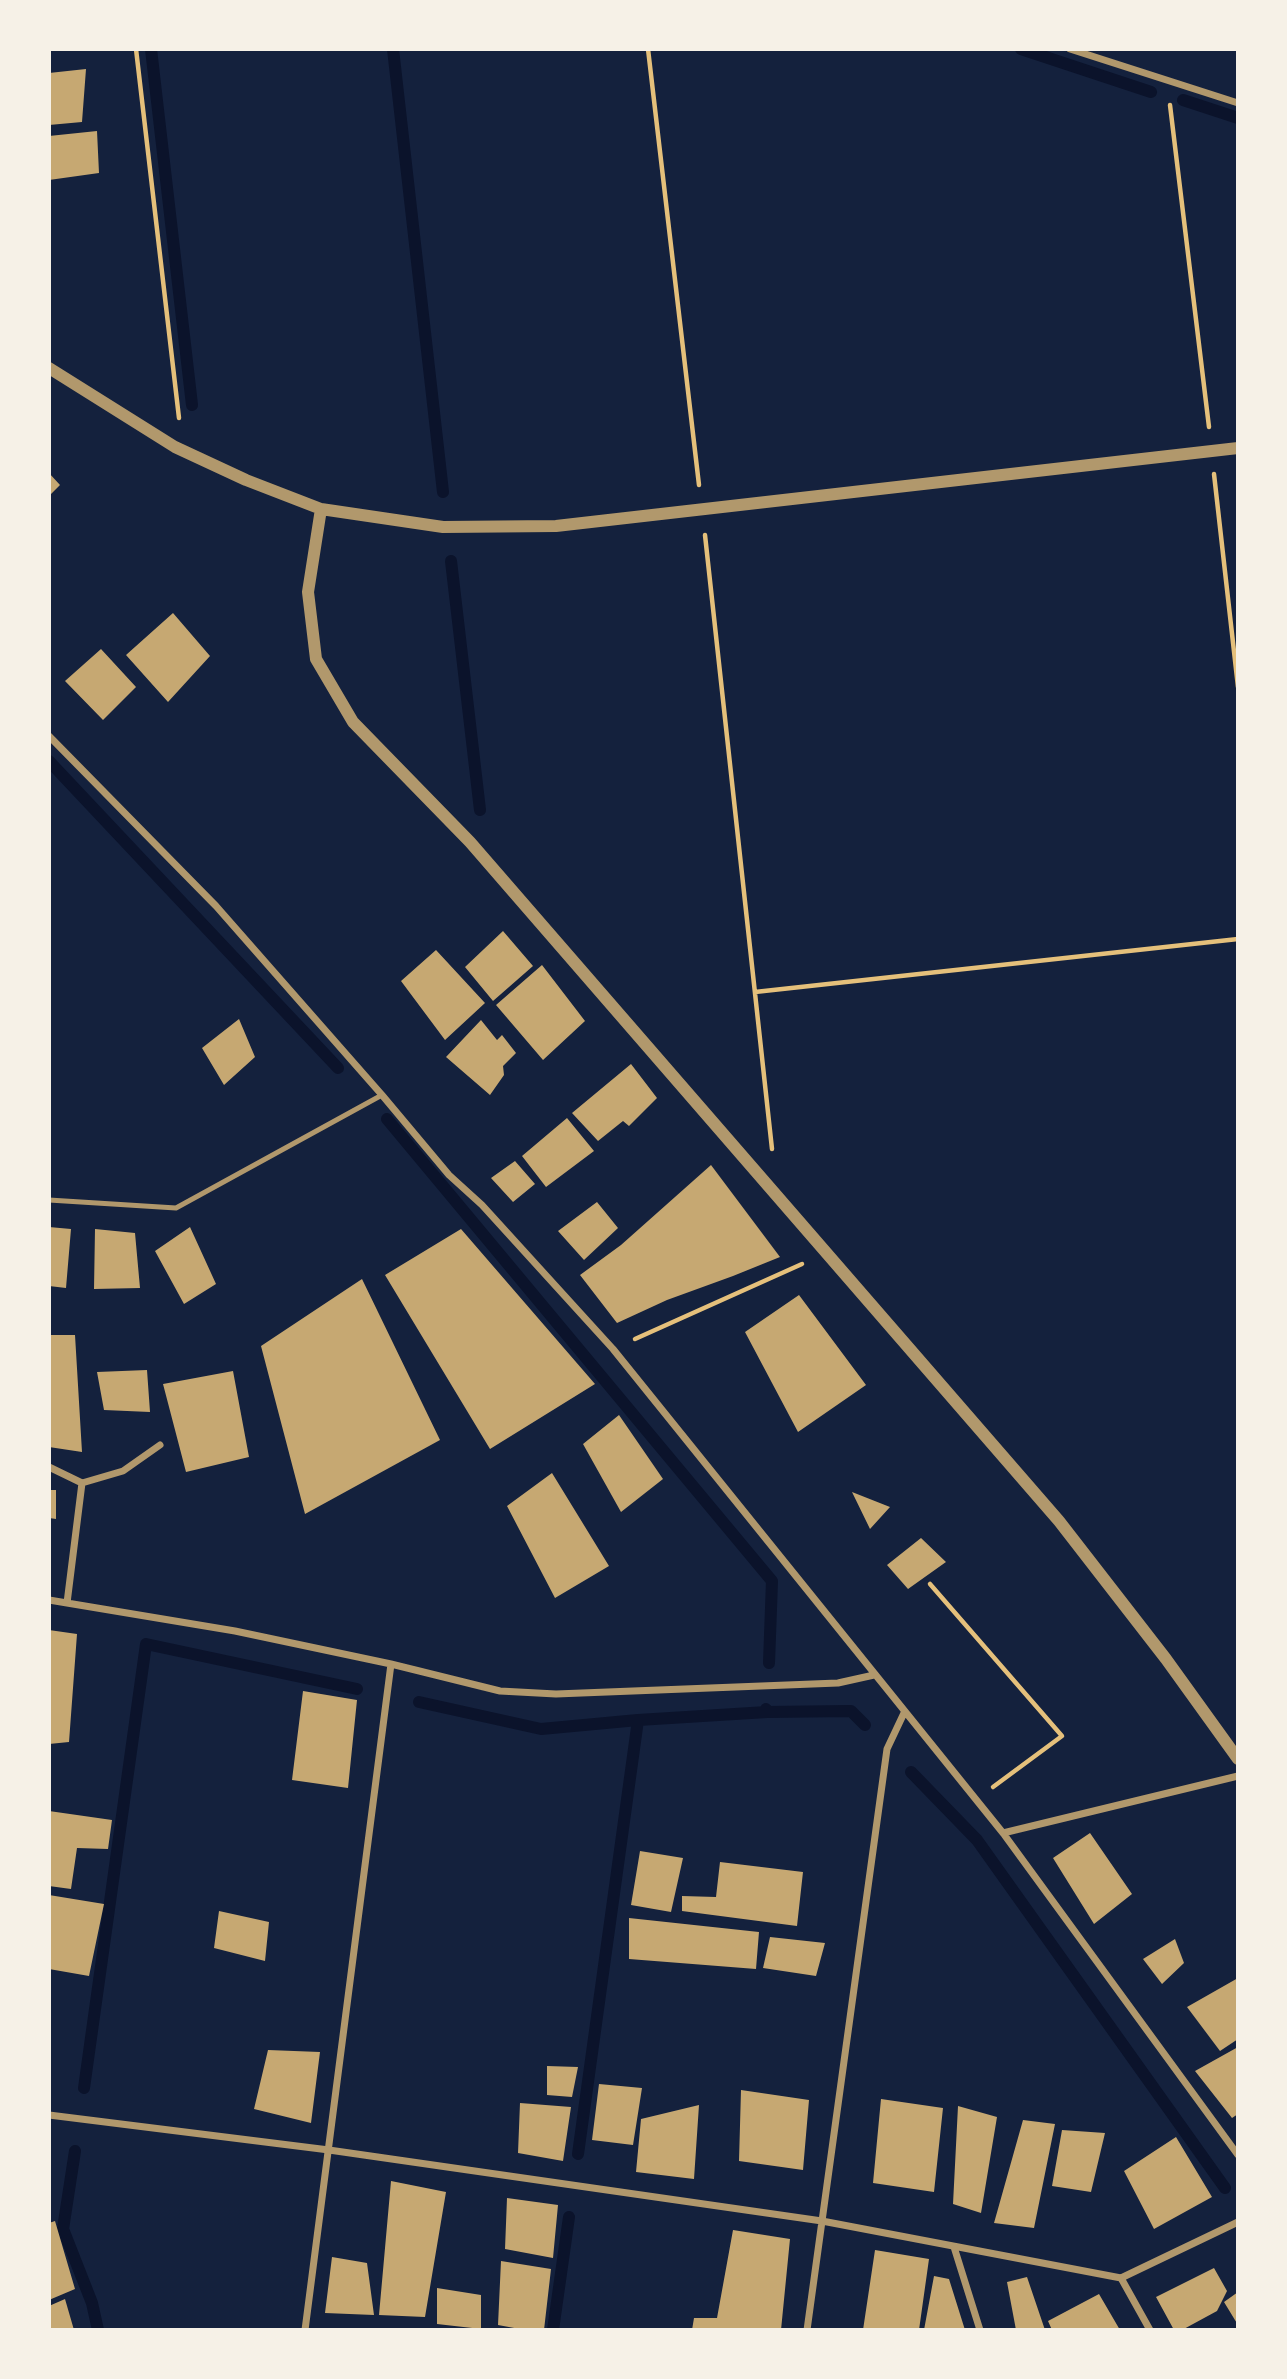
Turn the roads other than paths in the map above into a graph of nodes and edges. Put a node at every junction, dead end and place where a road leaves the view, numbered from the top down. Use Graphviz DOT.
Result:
graph roads {
  1 [pos="1070,49"];
  2 [pos="1238,103"];
  3 [pos="49,368"];
  4 [pos="1238,448"];
  5 [pos="321,509"];
  6 [pos="49,736"];
  7 [pos="382,1095"];
  8 [pos="49,1200"];
  9 [pos="160,1445"];
  10 [pos="49,1467"];
  11 [pos="82,1483"];
  12 [pos="49,1600"];
  13 [pos="67,1603"];
  14 [pos="391,1664"];
  15 [pos="874,1675"];
  16 [pos="904,1713"];
  17 [pos="1238,1759"];
  18 [pos="1238,1776"];
  19 [pos="1003,1833"];
  20 [pos="49,2115"];
  21 [pos="329,2150"];
  22 [pos="1238,2155"];
  23 [pos="822,2221"];
  24 [pos="1238,2222"];
  25 [pos="954,2247"];
  26 [pos="1121,2278"];
  27 [pos="305,2330"];
  28 [pos="807,2330"];
  29 [pos="980,2330"];
  30 [pos="1150,2330"];
  1 -- 2 [label="street"];
  3 -- 5 [label="street"];
  4 -- 5 [label="street"];
  5 -- 17 [label="street"];
  6 -- 7 [label="street"];
  7 -- 8 [label="lane"];
  7 -- 15 [label="street"];
  9 -- 11 [label="street"];
  10 -- 11 [label="street"];
  11 -- 13 [label="street"];
  12 -- 13 [label="street"];
  13 -- 14 [label="street"];
  14 -- 15 [label="street"];
  14 -- 21 [label="street"];
  15 -- 16 [label="street"];
  16 -- 19 [label="street"];
  16 -- 23 [label="street"];
  18 -- 19 [label="street"];
  19 -- 22 [label="street"];
  20 -- 21 [label="street"];
  21 -- 23 [label="street"];
  21 -- 27 [label="street"];
  23 -- 25 [label="street"];
  23 -- 28 [label="street"];
  24 -- 26 [label="street"];
  25 -- 26 [label="street"];
  25 -- 29 [label="street"];
  26 -- 30 [label="street"];
}
